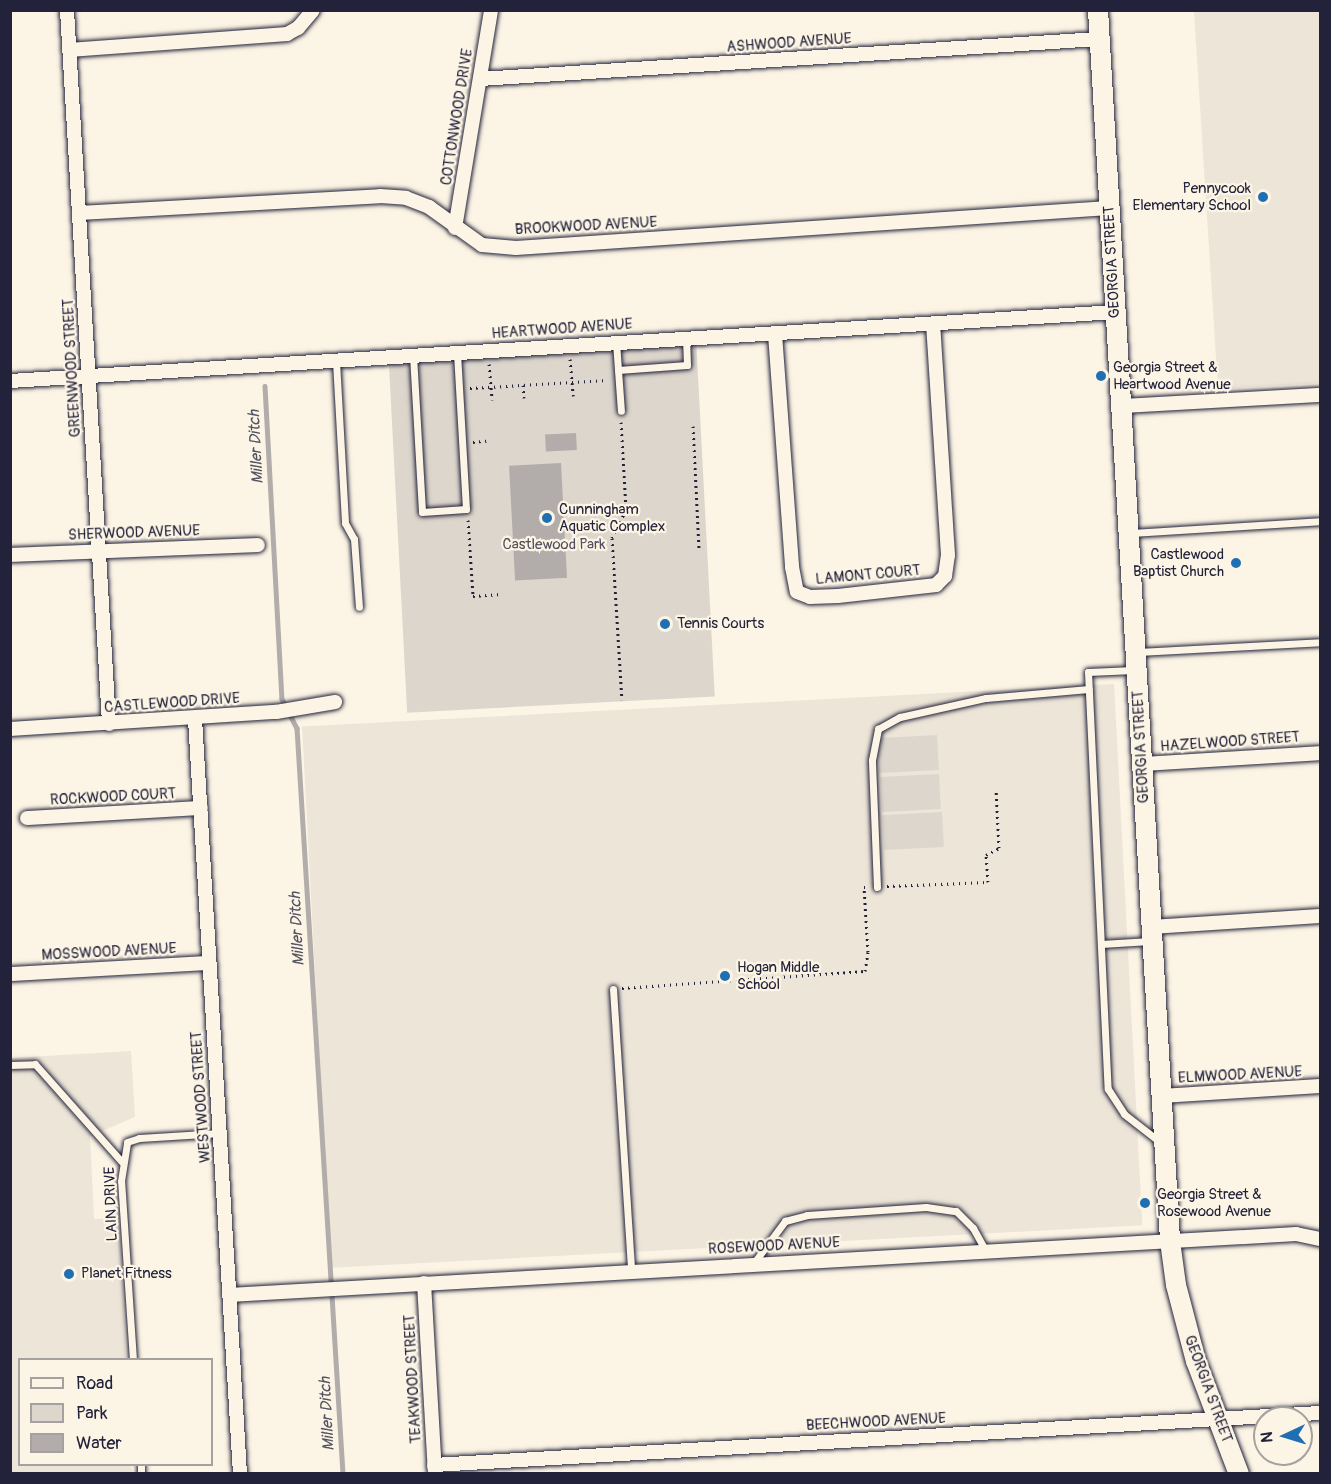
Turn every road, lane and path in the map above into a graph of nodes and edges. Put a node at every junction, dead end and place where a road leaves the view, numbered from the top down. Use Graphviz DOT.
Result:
graph roads {
  1 [pos="67,10"];
  2 [pos="313,10"];
  3 [pos="491,10"];
  4 [pos="1098,10"];
  5 [pos="1099,39"];
  6 [pos="69,50"];
  7 [pos="480,79"];
  8 [pos="1109,208"];
  9 [pos="79,213"];
  10 [pos="455,228"];
  11 [pos="1115,312"];
  12 [pos="933,324"];
  13 [pos="775,334"];
  14 [pos="686,339"];
  15 [pos="616,342"];
  16 [pos="570,345"];
  17 [pos="488,351"];
  18 [pos="456,352"];
  19 [pos="412,355"];
  20 [pos="336,361"];
  21 [pos="618,370"];
  22 [pos="89,377"];
  23 [pos="618,379"];
  24 [pos="10,381"];
  25 [pos="572,382"];
  26 [pos="523,385"];
  27 [pos="491,387"];
  28 [pos="459,389"];
  29 [pos="1320,395"];
  30 [pos="573,396"];
  31 [pos="524,398"];
  32 [pos="492,400"];
  33 [pos="1121,406"];
  34 [pos="621,411"];
  35 [pos="693,426"];
  36 [pos="490,440"];
  37 [pos="462,442"];
  38 [pos="466,509"];
  39 [pos="1320,521"];
  40 [pos="1128,533"];
  41 [pos="258,545"];
  42 [pos="699,548"];
  43 [pos="99,551"];
  44 [pos="10,555"];
  45 [pos="500,594"];
  46 [pos="359,607"];
  47 [pos="1320,642"];
  48 [pos="1136,661"];
  49 [pos="1089,689"];
  50 [pos="622,700"];
  51 [pos="335,702"];
  52 [pos="195,718"];
  53 [pos="109,724"];
  54 [pos="10,729"];
  55 [pos="1320,753"];
  56 [pos="1142,764"];
  57 [pos="996,789"];
  58 [pos="201,808"];
  59 [pos="27,818"];
  60 [pos="877,887"];
  61 [pos="1320,916"];
  62 [pos="1152,934"];
  63 [pos="1101,944"];
  64 [pos="209,963"];
  65 [pos="10,974"];
  66 [pos="613,989"];
  67 [pos="10,1065"];
  68 [pos="1320,1086"];
  69 [pos="1161,1096"];
  70 [pos="220,1133"];
  71 [pos="1164,1145"];
  72 [pos="122,1162"];
  73 [pos="1320,1239"];
  74 [pos="1170,1241"];
  75 [pos="985,1250"];
  76 [pos="753,1264"];
  77 [pos="631,1270"];
  78 [pos="424,1283"];
  79 [pos="230,1295"];
  80 [pos="134,1358"];
  81 [pos="1320,1413"];
  82 [pos="1218,1419"];
  83 [pos="435,1469"];
  84 [pos="240,1473"];
  85 [pos="1239,1473"];
  1 -- 6 [label="street, GREENWOOD STREET"];
  2 -- 6 [label="street"];
  3 -- 7 [label="street, COTTONWOOD DRIVE"];
  4 -- 5 [label="main road, GEORGIA STREET"];
  5 -- 7 [label="street, ASHWOOD AVENUE"];
  5 -- 8 [label="main road, GEORGIA STREET"];
  6 -- 9 [label="street, GREENWOOD STREET"];
  7 -- 10 [label="street, COTTONWOOD DRIVE"];
  8 -- 10 [label="street, BROOKWOOD AVENUE"];
  8 -- 11 [label="main road, GEORGIA STREET"];
  9 -- 10 [label="street, BROOKWOOD AVENUE"];
  9 -- 22 [label="street, GREENWOOD STREET"];
  11 -- 12 [label="street, HEARTWOOD AVENUE"];
  11 -- 33 [label="main road, GEORGIA STREET"];
  12 -- 13 [label="street, HEARTWOOD AVENUE"];
  12 -- 13 [label="street, LAMONT COURT"];
  13 -- 14 [label="street, HEARTWOOD AVENUE"];
  14 -- 15 [label="street, HEARTWOOD AVENUE"];
  14 -- 21 [label="lane"];
  15 -- 16 [label="street, HEARTWOOD AVENUE"];
  15 -- 21 [label="lane"];
  16 -- 17 [label="street, HEARTWOOD AVENUE"];
  16 -- 25 [label="path"];
  17 -- 18 [label="street, HEARTWOOD AVENUE"];
  17 -- 27 [label="path"];
  18 -- 19 [label="street, HEARTWOOD AVENUE"];
  18 -- 28 [label="lane"];
  19 -- 20 [label="street, HEARTWOOD AVENUE"];
  19 -- 38 [label="lane"];
  20 -- 22 [label="street, HEARTWOOD AVENUE"];
  20 -- 46 [label="lane"];
  21 -- 23 [label="lane"];
  22 -- 24 [label="street, HEARTWOOD AVENUE"];
  22 -- 43 [label="street, GREENWOOD STREET"];
  23 -- 25 [label="path"];
  23 -- 34 [label="lane"];
  25 -- 26 [label="path"];
  25 -- 30 [label="path"];
  26 -- 27 [label="path"];
  26 -- 31 [label="path"];
  27 -- 28 [label="path"];
  27 -- 32 [label="path"];
  28 -- 37 [label="lane"];
  29 -- 33 [label="street"];
  33 -- 40 [label="main road, GEORGIA STREET"];
  34 -- 50 [label="path"];
  35 -- 42 [label="path"];
  36 -- 37 [label="path"];
  37 -- 38 [label="lane"];
  38 -- 45 [label="path"];
  39 -- 40 [label="lane"];
  40 -- 48 [label="main road, GEORGIA STREET"];
  41 -- 43 [label="street, SHERWOOD AVENUE"];
  43 -- 44 [label="street, SHERWOOD AVENUE"];
  43 -- 53 [label="street, GREENWOOD STREET"];
  47 -- 48 [label="lane"];
  48 -- 49 [label="lane"];
  48 -- 56 [label="main road, GEORGIA STREET"];
  49 -- 60 [label="lane"];
  49 -- 63 [label="lane"];
  51 -- 52 [label="street, CASTLEWOOD DRIVE"];
  52 -- 53 [label="street, CASTLEWOOD DRIVE"];
  52 -- 58 [label="street, WESTWOOD STREET"];
  53 -- 54 [label="street, CASTLEWOOD DRIVE"];
  55 -- 56 [label="street, HAZELWOOD STREET"];
  56 -- 62 [label="main road, GEORGIA STREET"];
  57 -- 60 [label="path"];
  58 -- 59 [label="street, ROCKWOOD COURT"];
  58 -- 64 [label="street, WESTWOOD STREET"];
  60 -- 66 [label="path"];
  61 -- 62 [label="street"];
  62 -- 63 [label="lane"];
  62 -- 69 [label="main road, GEORGIA STREET"];
  63 -- 71 [label="lane"];
  64 -- 65 [label="street, MOSSWOOD AVENUE"];
  64 -- 70 [label="street, WESTWOOD STREET"];
  66 -- 77 [label="lane"];
  67 -- 72 [label="lane"];
  68 -- 69 [label="street, ELMWOOD AVENUE"];
  69 -- 71 [label="main road, GEORGIA STREET"];
  70 -- 72 [label="lane, LAIN DRIVE"];
  70 -- 79 [label="street, WESTWOOD STREET"];
  71 -- 74 [label="main road, GEORGIA STREET"];
  72 -- 80 [label="lane, LAIN DRIVE"];
  73 -- 74 [label="street, ROSEWOOD AVENUE"];
  74 -- 75 [label="street, ROSEWOOD AVENUE"];
  74 -- 82 [label="main road, GEORGIA STREET"];
  75 -- 76 [label="street, ROSEWOOD AVENUE"];
  75 -- 76 [label="lane"];
  76 -- 77 [label="street, ROSEWOOD AVENUE"];
  77 -- 78 [label="street, ROSEWOOD AVENUE"];
  78 -- 79 [label="street, ROSEWOOD AVENUE"];
  78 -- 83 [label="street, TEAKWOOD STREET"];
  79 -- 84 [label="street, WESTWOOD STREET"];
  81 -- 82 [label="street, BEECHWOOD AVENUE"];
  82 -- 83 [label="street, BEECHWOOD AVENUE"];
  82 -- 85 [label="main road, GEORGIA STREET"];
}
